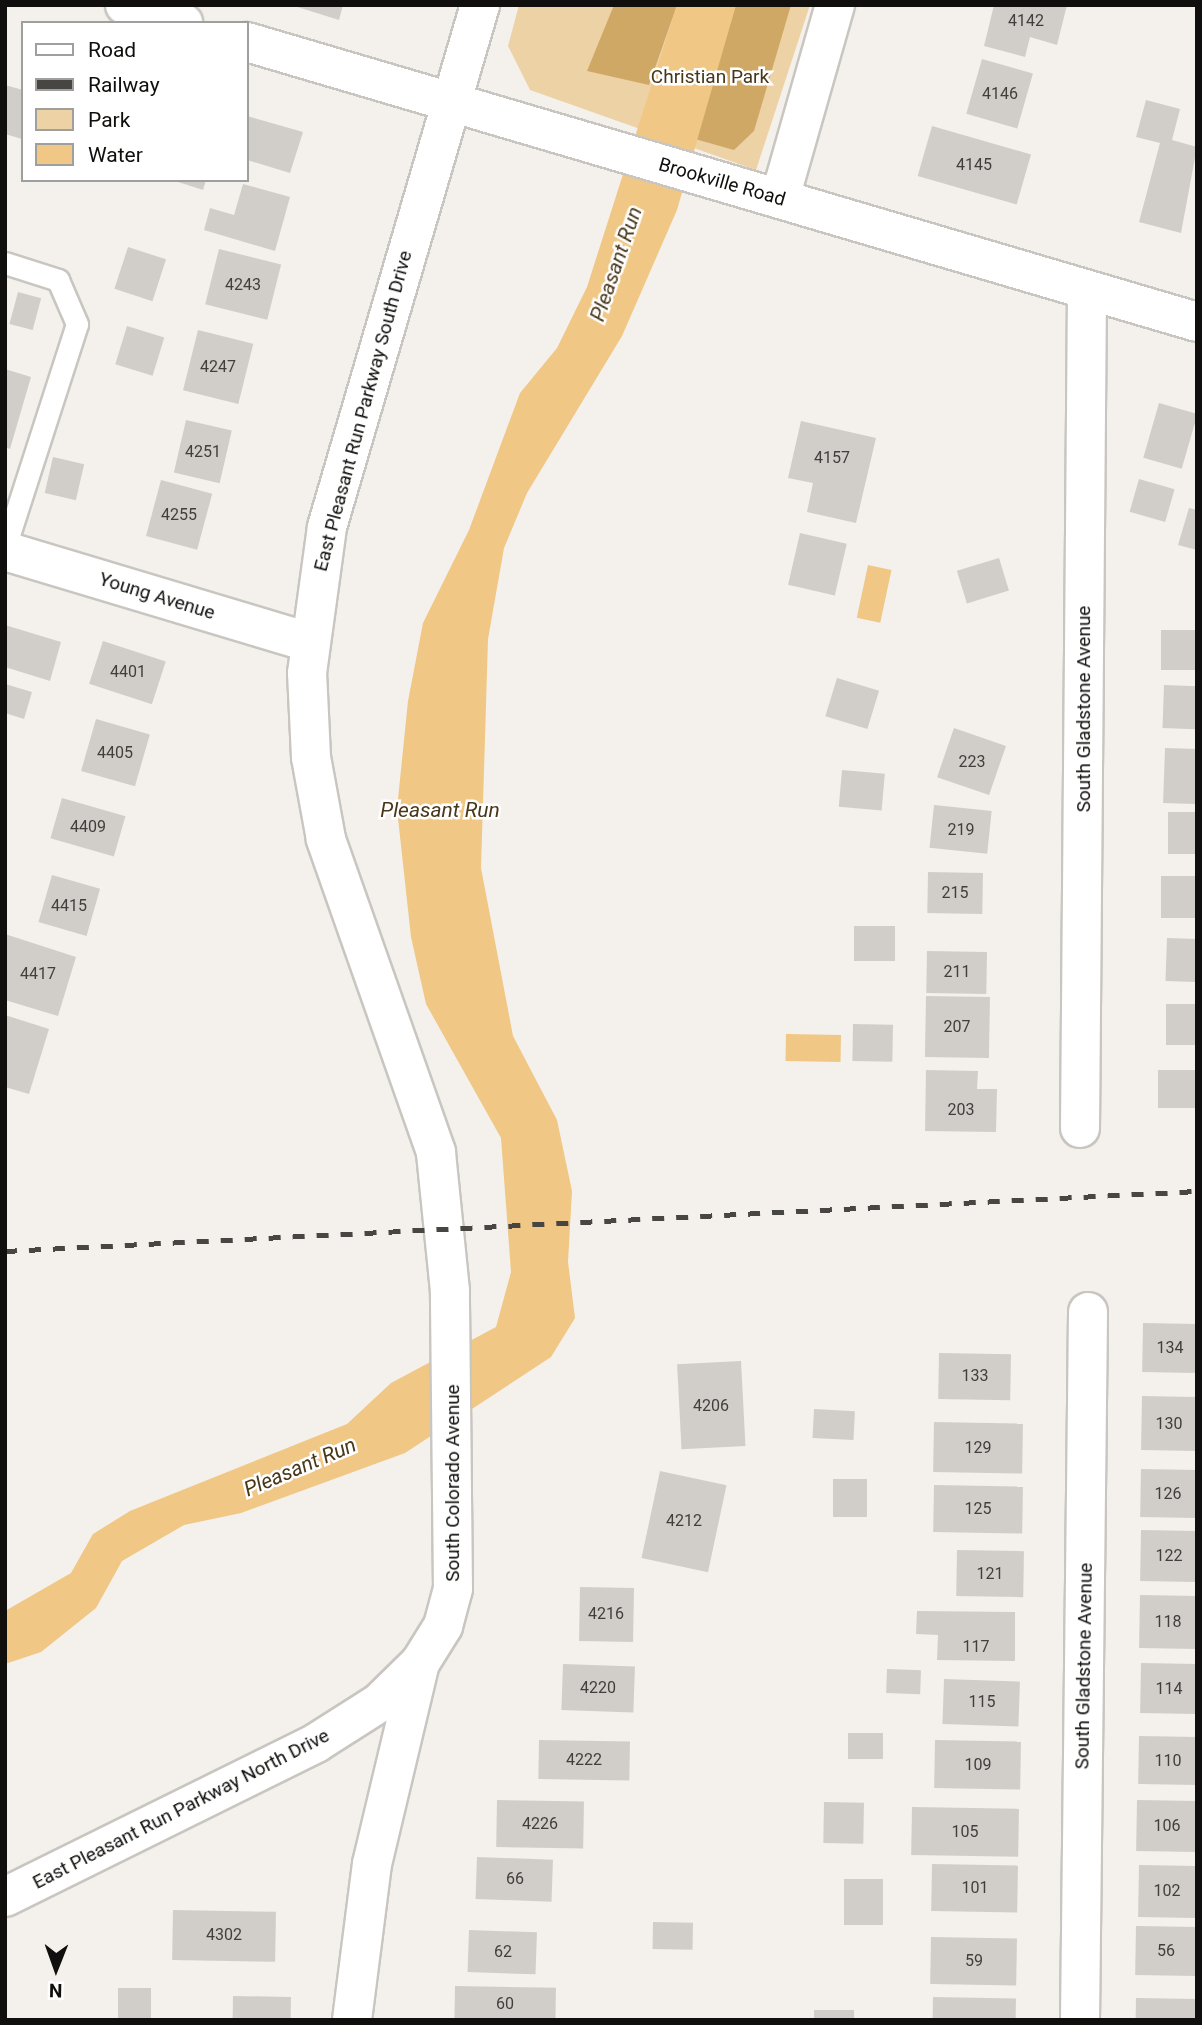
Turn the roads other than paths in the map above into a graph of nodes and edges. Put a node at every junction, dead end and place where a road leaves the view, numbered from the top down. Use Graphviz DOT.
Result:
graph roads {
  1 [pos="125,5"];
  2 [pos="480,5"];
  3 [pos="835,5"];
  4 [pos="176,16"];
  5 [pos="248,42"];
  6 [pos="450,104"];
  7 [pos="780,198"];
  8 [pos="5,263"];
  9 [pos="1087,290"];
  10 [pos="1197,322"];
  11 [pos="5,549"];
  12 [pos="308,642"];
  13 [pos="1080,1128"];
  14 [pos="444,1226"];
  15 [pos="1088,1312"];
  16 [pos="419,1663"];
  17 [pos="5,1897"];
  18 [pos="352,2020"];
  19 [pos="1080,2020"];
  1 -- 4 [label="street"];
  2 -- 6 [label="street, East Pleasant Run Parkway South Drive"];
  3 -- 7 [label="street"];
  5 -- 6 [label="street, Brookville Road"];
  6 -- 7 [label="street, Brookville Road"];
  6 -- 12 [label="street, East Pleasant Run Parkway South Drive"];
  7 -- 9 [label="street, Brookville Road"];
  8 -- 11 [label="lane"];
  9 -- 10 [label="street, Brookville Road"];
  9 -- 13 [label="street, South Gladstone Avenue"];
  11 -- 12 [label="street, Young Avenue"];
  12 -- 14 [label="street, East Pleasant Run Parkway South Drive"];
  14 -- 16 [label="street, South Colorado Avenue"];
  15 -- 19 [label="street, South Gladstone Avenue"];
  16 -- 17 [label="street, East Pleasant Run Parkway North Drive"];
  16 -- 18 [label="street, South Colorado Avenue"];
}
